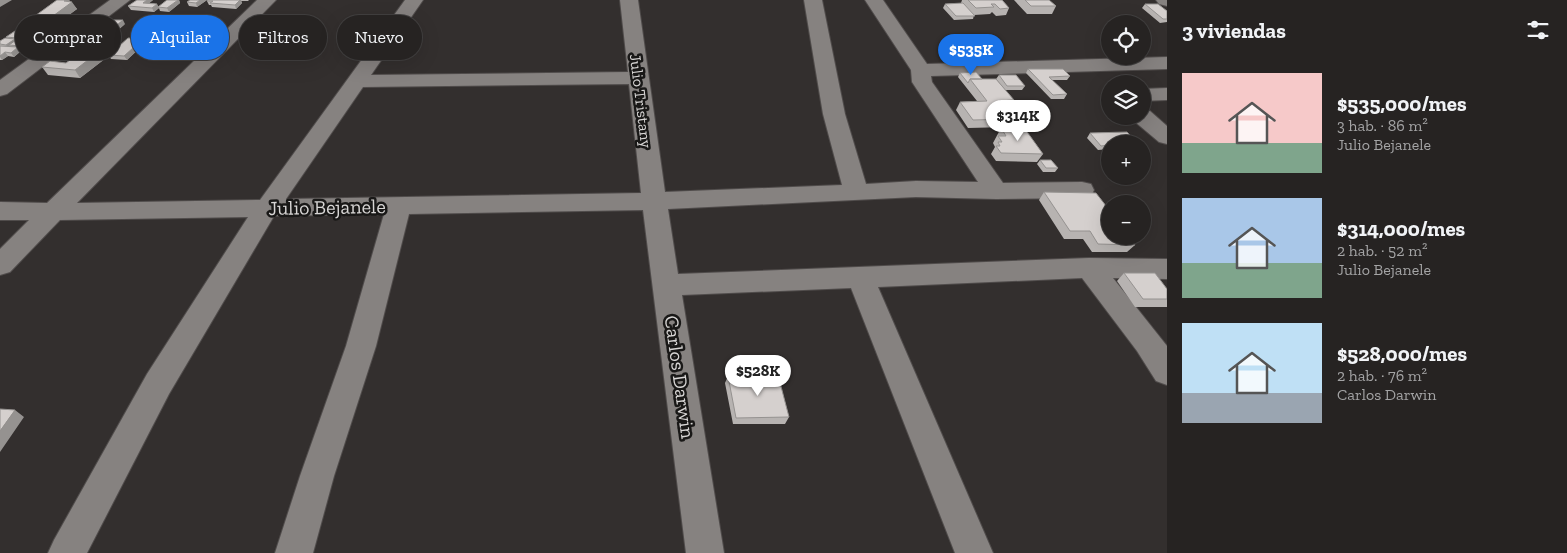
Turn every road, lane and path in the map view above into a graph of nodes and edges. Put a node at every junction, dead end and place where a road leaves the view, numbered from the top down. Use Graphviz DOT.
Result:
graph roads {
  1 [pos="120,0"];
  2 [pos="267,0"];
  3 [pos="414,0"];
  4 [pos="628,0"];
  5 [pos="813,0"];
  6 [pos="874,0"];
  7 [pos="1167,63"];
  8 [pos="1087,67"];
  9 [pos="921,70"];
  10 [pos="638,78"];
  11 [pos="1101,79"];
  12 [pos="356,81"];
  13 [pos="2,87"];
  14 [pos="1167,94"];
  15 [pos="1151,95"];
  16 [pos="1151,124"];
  17 [pos="1167,137"];
  18 [pos="1082,190"];
  19 [pos="996,191"];
  20 [pos="856,193"];
  21 [pos="654,201"];
  22 [pos="399,206"];
  23 [pos="267,208"];
  24 [pos="0,211"];
  25 [pos="53,212"];
  26 [pos="0,265"];
  27 [pos="1089,268"];
  28 [pos="1167,269"];
  29 [pos="860,277"];
  30 [pos="667,285"];
  31 [pos="1167,372"];
  32 [pos="67,553"];
  33 [pos="294,553"];
  34 [pos="705,553"];
  35 [pos="974,553"];
  1 -- 13 [label="street"];
  2 -- 25 [label="street"];
  3 -- 12 [label="street"];
  4 -- 10 [label="street, Julio Tristany"];
  5 -- 20 [label="street"];
  6 -- 9 [label="street"];
  7 -- 8 [label="street"];
  8 -- 9 [label="street"];
  8 -- 11 [label="street"];
  9 -- 19 [label="street"];
  10 -- 12 [label="street"];
  10 -- 21 [label="street, Julio Tristany"];
  12 -- 23 [label="street"];
  14 -- 15 [label="street"];
  16 -- 17 [label="street"];
  18 -- 19 [label="street, Julio Bejanele"];
  19 -- 20 [label="street, Julio Bejanele"];
  20 -- 21 [label="street, Julio Bejanele"];
  21 -- 22 [label="street, Julio Bejanele"];
  21 -- 30 [label="street, Carlos Darwin"];
  22 -- 23 [label="street, Julio Bejanele"];
  22 -- 33 [label="street"];
  23 -- 25 [label="street, Julio Bejanele"];
  23 -- 32 [label="street"];
  24 -- 25 [label="street, Julio Bejanele"];
  25 -- 26 [label="street"];
  27 -- 28 [label="street"];
  27 -- 29 [label="street"];
  27 -- 31 [label="street"];
  29 -- 30 [label="street"];
  29 -- 35 [label="street"];
  30 -- 34 [label="street, Carlos Darwin"];
}
